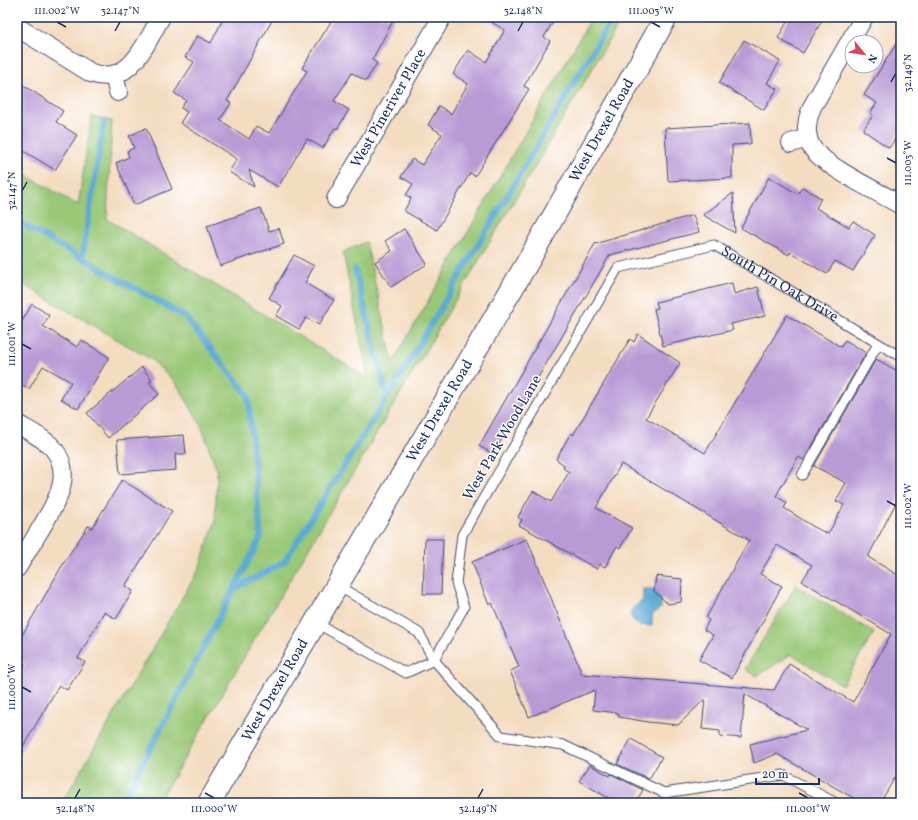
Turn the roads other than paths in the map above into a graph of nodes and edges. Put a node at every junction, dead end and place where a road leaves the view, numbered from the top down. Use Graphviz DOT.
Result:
graph roads {
  1 [pos="161,17"];
  2 [pos="442,17"];
  3 [pos="666,17"];
  4 [pos="864,17"];
  5 [pos="17,27"];
  6 [pos="114,75"];
  7 [pos="118,92"];
  8 [pos="336,199"];
  9 [pos="901,205"];
  10 [pos="651,261"];
  11 [pos="878,344"];
  12 [pos="901,357"];
  13 [pos="17,424"];
  14 [pos="802,475"];
  15 [pos="17,568"];
  16 [pos="338,586"];
  17 [pos="316,623"];
  18 [pos="434,660"];
  19 [pos="209,803"];
  20 [pos="836,803"];
  1 -- 6 [label="street"];
  2 -- 8 [label="street, West Pineriver Place"];
  3 -- 16 [label="street, West Drexel Road"];
  4 -- 9 [label="street"];
  5 -- 6 [label="street"];
  6 -- 7 [label="street"];
  10 -- 11 [label="lane, South Pin Oak Drive"];
  10 -- 18 [label="lane, West Park Wood Lane"];
  11 -- 12 [label="lane, South Pin Oak Drive"];
  11 -- 14 [label="lane"];
  13 -- 15 [label="street"];
  16 -- 17 [label="street, West Drexel Road"];
  16 -- 18 [label="lane"];
  17 -- 18 [label="lane"];
  17 -- 19 [label="street, West Drexel Road"];
  18 -- 20 [label="lane"];
}
